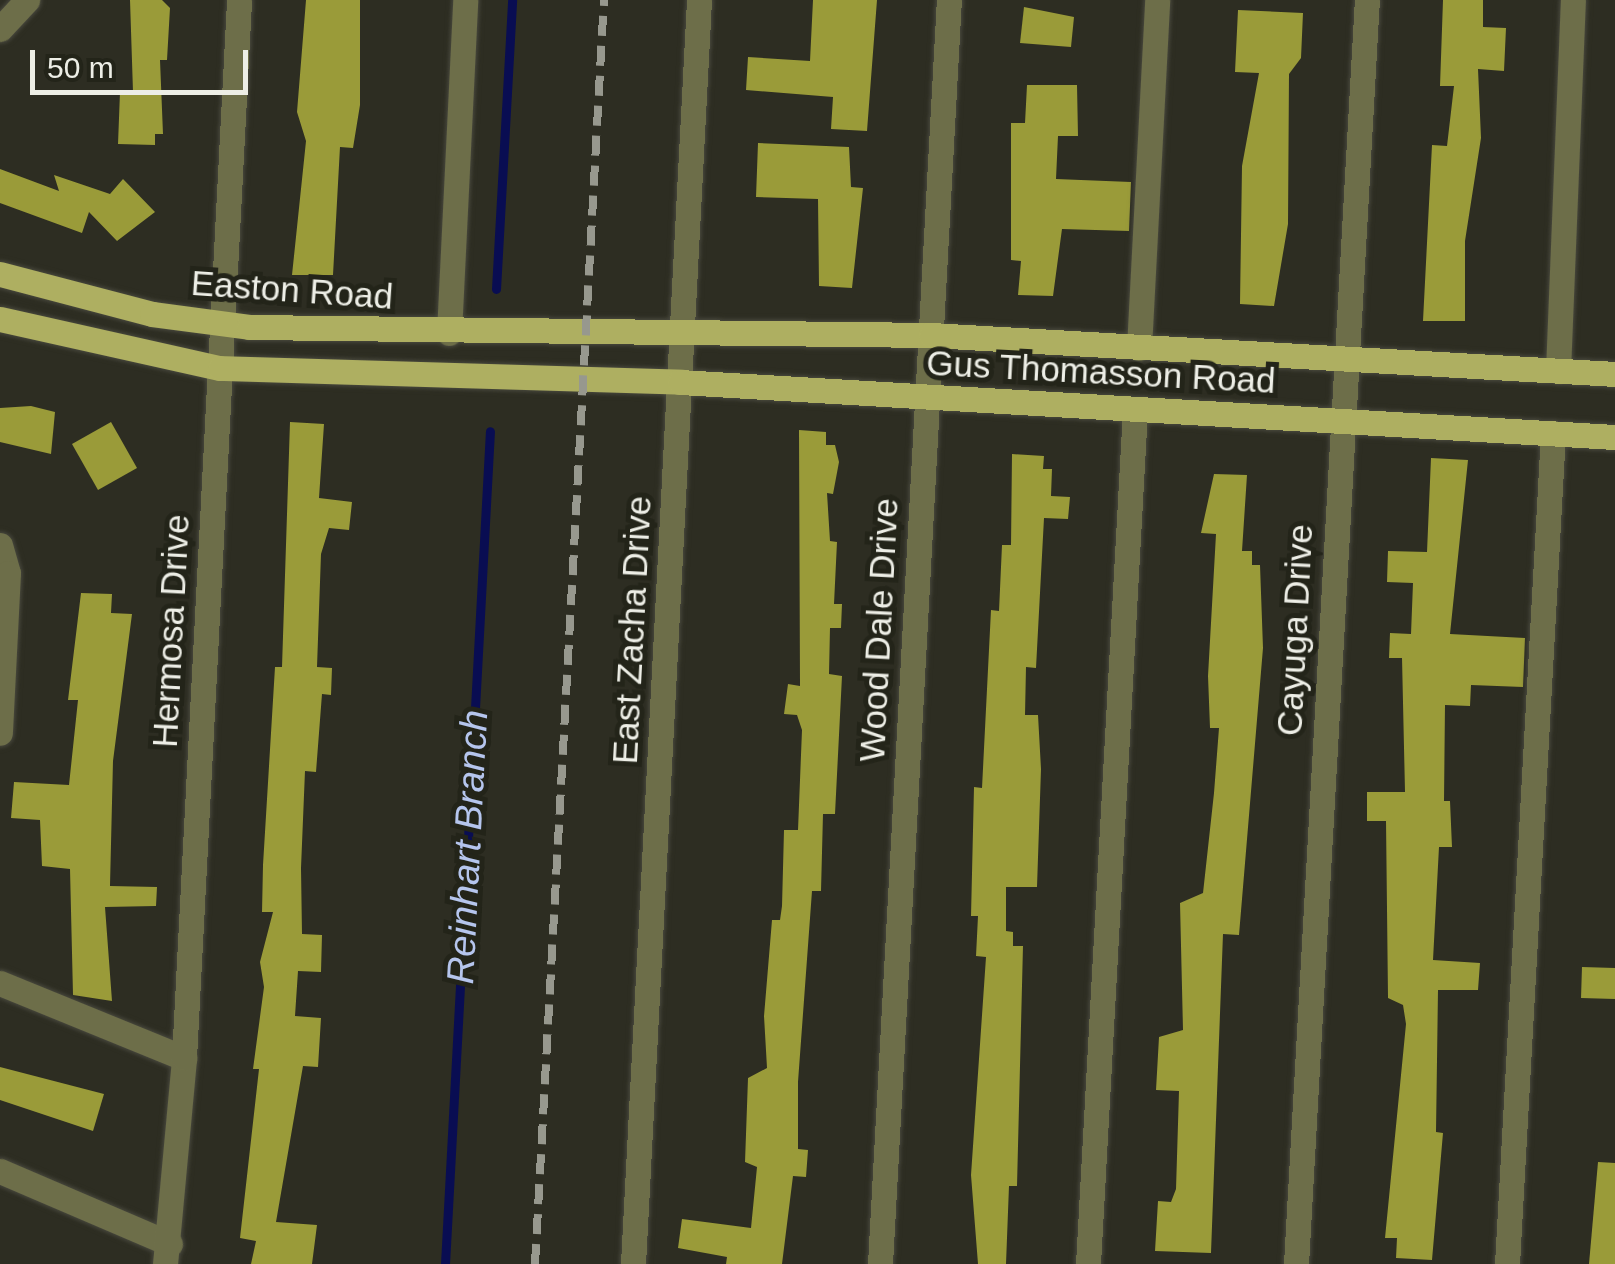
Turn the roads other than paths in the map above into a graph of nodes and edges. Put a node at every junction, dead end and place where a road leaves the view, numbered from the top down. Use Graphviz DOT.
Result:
graph roads {
  1 [pos="27,0"];
  2 [pos="239,0"];
  3 [pos="466,0"];
  4 [pos="699,0"];
  5 [pos="949,0"];
  6 [pos="1157,0"];
  7 [pos="1367,0"];
  8 [pos="1573,0"];
  9 [pos="0,29"];
  10 [pos="0,274"];
  11 [pos="0,319"];
  12 [pos="222,324"];
  13 [pos="682,328"];
  14 [pos="585,330"];
  15 [pos="449,332"];
  16 [pos="930,336"];
  17 [pos="1139,348"];
  18 [pos="1346,360"];
  19 [pos="220,368"];
  20 [pos="1558,371"];
  21 [pos="1615,374"];
  22 [pos="680,382"];
  23 [pos="926,396"];
  24 [pos="1136,409"];
  25 [pos="1341,422"];
  26 [pos="1553,433"];
  27 [pos="1615,437"];
  28 [pos="0,545"];
  29 [pos="0,733"];
  30 [pos="0,983"];
  31 [pos="184,1058"];
  32 [pos="0,1172"];
  33 [pos="168,1254"];
  34 [pos="633,1264"];
  35 [pos="880,1264"];
  36 [pos="1088,1264"];
  37 [pos="1296,1264"];
  38 [pos="1507,1264"];
  1 -- 9 [label="street"];
  2 -- 12 [label="street, Hermosa Drive"];
  3 -- 15 [label="street"];
  4 -- 13 [label="street, East Zacha Drive"];
  5 -- 16 [label="street, Wood Dale Drive"];
  6 -- 17 [label="street"];
  7 -- 18 [label="street, Cayuga Drive"];
  8 -- 20 [label="street"];
  10 -- 12 [label="main road, Easton Road"];
  11 -- 19 [label="main road"];
  12 -- 15 [label="main road, Easton Road"];
  12 -- 19 [label="street, Hermosa Drive"];
  13 -- 14 [label="main road, Gus Thomasson Road"];
  13 -- 16 [label="main road, Gus Thomasson Road"];
  13 -- 22 [label="street, East Zacha Drive"];
  14 -- 15 [label="main road, Easton Road"];
  16 -- 17 [label="main road, Gus Thomasson Road"];
  16 -- 23 [label="street, Wood Dale Drive"];
  17 -- 18 [label="main road, Gus Thomasson Road"];
  18 -- 20 [label="main road, Gus Thomasson Road"];
  18 -- 25 [label="street, Cayuga Drive"];
  19 -- 22 [label="main road, Gus Thomasson Road"];
  19 -- 31 [label="street, Hermosa Drive"];
  20 -- 21 [label="main road, Gus Thomasson Road"];
  22 -- 23 [label="main road, Gus Thomasson Road"];
  22 -- 34 [label="street, East Zacha Drive"];
  23 -- 24 [label="main road, Gus Thomasson Road"];
  23 -- 35 [label="street, Wood Dale Drive"];
  24 -- 25 [label="main road, Gus Thomasson Road"];
  24 -- 36 [label="street"];
  25 -- 26 [label="main road, Gus Thomasson Road"];
  25 -- 37 [label="street, Cayuga Drive"];
  26 -- 27 [label="main road, Gus Thomasson Road"];
  26 -- 38 [label="street"];
  28 -- 29 [label="street"];
  30 -- 31 [label="street"];
  31 -- 33 [label="street, Hermosa Drive"];
  32 -- 33 [label="street"];
}
